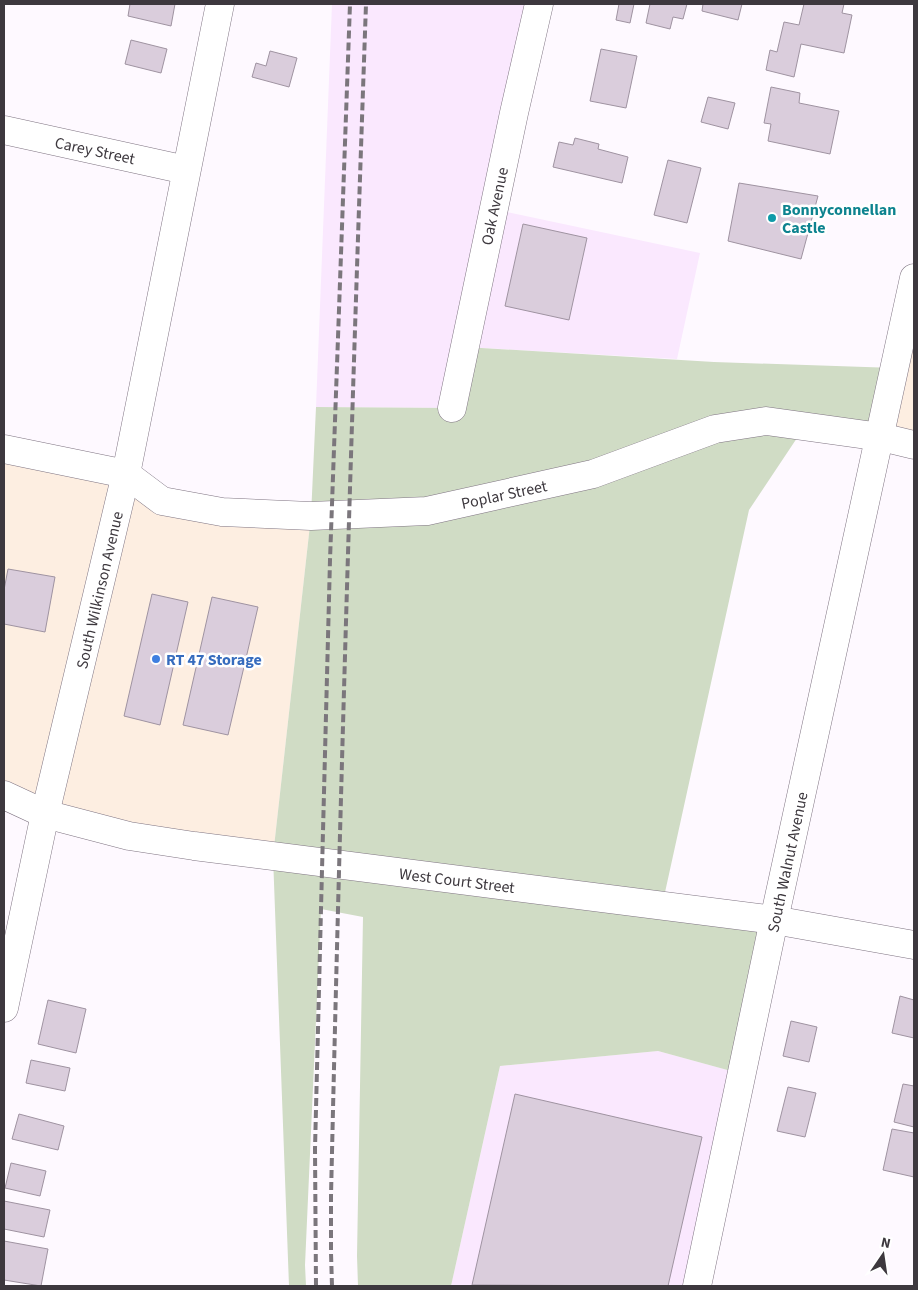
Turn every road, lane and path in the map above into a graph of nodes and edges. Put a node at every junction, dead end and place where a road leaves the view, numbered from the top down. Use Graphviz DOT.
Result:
graph roads {
  1 [pos="220,4"];
  2 [pos="539,4"];
  3 [pos="4,130"];
  4 [pos="186,170"];
  5 [pos="914,278"];
  6 [pos="452,408"];
  7 [pos="881,438"];
  8 [pos="914,445"];
  9 [pos="4,449"];
  10 [pos="126,474"];
  11 [pos="4,795"];
  12 [pos="45,814"];
  13 [pos="774,920"];
  14 [pos="914,945"];
  15 [pos="4,1008"];
  16 [pos="697,1286"];
  1 -- 4 [label="street, South Wilkinson Avenue"];
  2 -- 6 [label="street, Oak Avenue"];
  3 -- 4 [label="street, Carey Street"];
  4 -- 10 [label="street, South Wilkinson Avenue"];
  5 -- 7 [label="street, South Walnut Avenue"];
  7 -- 8 [label="street, Poplar Street"];
  7 -- 10 [label="street, Poplar Street"];
  7 -- 13 [label="street, South Walnut Avenue"];
  9 -- 10 [label="street"];
  10 -- 12 [label="street, South Wilkinson Avenue"];
  11 -- 12 [label="street, West Court Street"];
  12 -- 13 [label="street, West Court Street"];
  12 -- 15 [label="street, South Wilkinson Avenue"];
  13 -- 14 [label="street, West Court Street"];
  13 -- 16 [label="street, South Walnut Avenue"];
}
